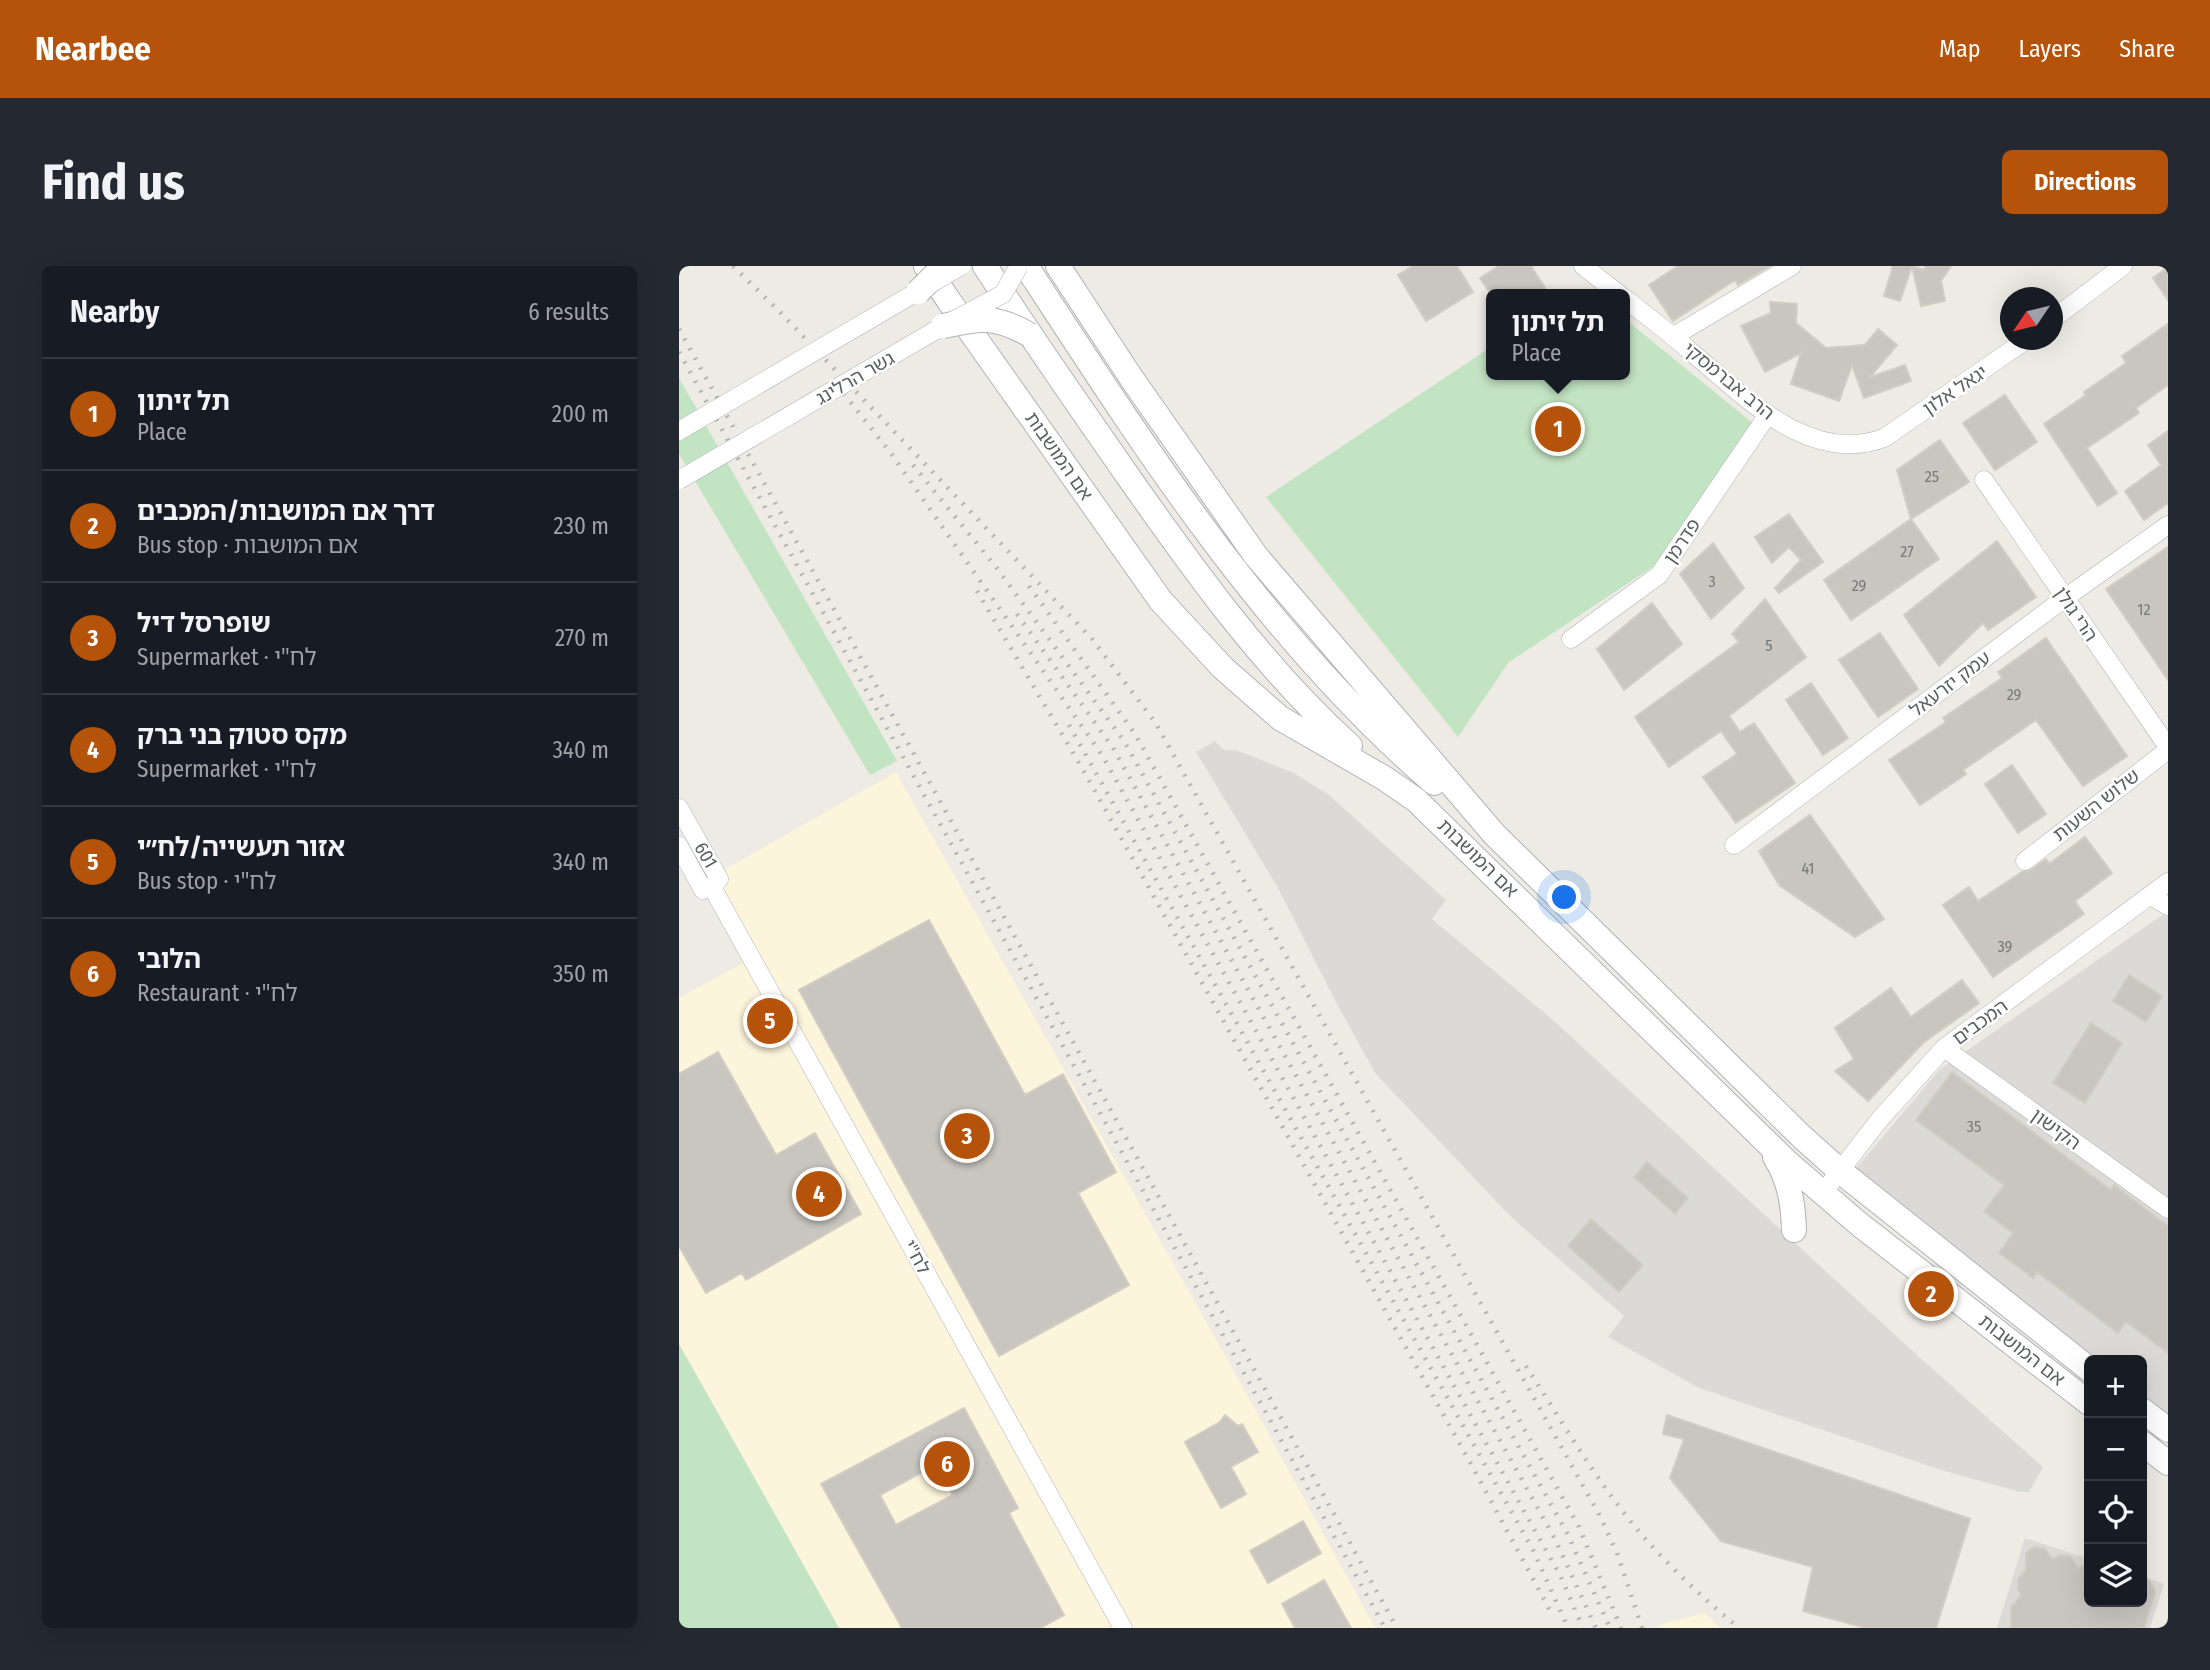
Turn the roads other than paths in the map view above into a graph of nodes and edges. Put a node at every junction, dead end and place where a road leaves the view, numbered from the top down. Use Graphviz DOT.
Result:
graph roads {
  1 [pos="926,266"];
  2 [pos="944,266"];
  3 [pos="961,266"];
  4 [pos="985,266"];
  5 [pos="1019,266"];
  6 [pos="1026,266"];
  7 [pos="1058,266"];
  8 [pos="1583,266"];
  9 [pos="1792,266"];
  10 [pos="2123,266"];
  11 [pos="1613,289"];
  12 [pos="918,292"];
  13 [pos="1003,294"];
  14 [pos="1630,302"];
  15 [pos="2063,311"];
  16 [pos="943,326"];
  17 [pos="1030,335"];
  18 [pos="1674,336"];
  19 [pos="2011,350"];
  20 [pos="1767,416"];
  21 [pos="679,431"];
  22 [pos="1884,438"];
  23 [pos="679,480"];
  24 [pos="1984,480"];
  25 [pos="2168,525"];
  26 [pos="2065,598"];
  27 [pos="1571,639"];
  28 [pos="2168,749"];
  29 [pos="1384,778"];
  30 [pos="679,808"];
  31 [pos="1494,835"];
  32 [pos="1734,845"];
  33 [pos="679,846"];
  34 [pos="2025,861"];
  35 [pos="2168,882"];
  36 [pos="712,887"];
  37 [pos="2151,896"];
  38 [pos="2168,906"];
  39 [pos="1944,1048"];
  40 [pos="1765,1142"];
  41 [pos="1840,1171"];
  42 [pos="1822,1194"];
  43 [pos="2168,1209"];
  44 [pos="1794,1230"];
  45 [pos="2084,1365"];
  46 [pos="2084,1399"];
  47 [pos="2147,1414"];
  48 [pos="2168,1430"];
  49 [pos="2147,1447"];
  50 [pos="2168,1462"];
  51 [pos="1123,1628"];
  1 -- 29 [label="main road, אם המושבות"];
  2 -- 12 [label="main road, bridge"];
  3 -- 12 [label="street, bridge"];
  4 -- 13 [label="main road"];
  5 -- 13 [label="street, bridge"];
  6 -- 31 [label="main road"];
  7 -- 31 [label="main road, אם המושבות"];
  8 -- 11 [label="street"];
  9 -- 18 [label="street"];
  10 -- 15 [label="street"];
  12 -- 21 [label="street, bridge"];
  13 -- 16 [label="street, גשר הרלינג, bridge"];
  13 -- 17 [label="main road"];
  14 -- 18 [label="street, הרב אברמסקי"];
  16 -- 17 [label="main road, bridge"];
  16 -- 23 [label="street, גשר הרלינג, bridge"];
  17 -- 29 [label="main road"];
  18 -- 20 [label="street, הרב אברמסקי"];
  19 -- 22 [label="street, יגאל אלון"];
  20 -- 22 [label="street, הרב אברמסקי"];
  20 -- 27 [label="street, פדרמן"];
  24 -- 26 [label="street, הרי גולן"];
  25 -- 26 [label="street, עמק יזרעאל"];
  26 -- 28 [label="street, הרי גולן"];
  26 -- 32 [label="street, עמק יזרעאל"];
  28 -- 34 [label="street, שלוש השעות"];
  29 -- 40 [label="main road, אם המושבות"];
  30 -- 36 [label="street, 601"];
  31 -- 41 [label="main road, אם המושבות"];
  33 -- 36 [label="street, 601"];
  35 -- 37 [label="street, המכבים"];
  36 -- 51 [label="street, לח\"י"];
  37 -- 38 [label="street"];
  37 -- 39 [label="street, המכבים"];
  39 -- 41 [label="street, המכבים"];
  39 -- 43 [label="street, הקישון"];
  40 -- 42 [label="main road, אם המושבות"];
  40 -- 44 [label="main road"];
  41 -- 42 [label="street, המכבים"];
  41 -- 45 [label="main road, אם המושבות"];
  42 -- 46 [label="main road, אם המושבות"];
  47 -- 48 [label="main road"];
  49 -- 50 [label="main road"];
}
